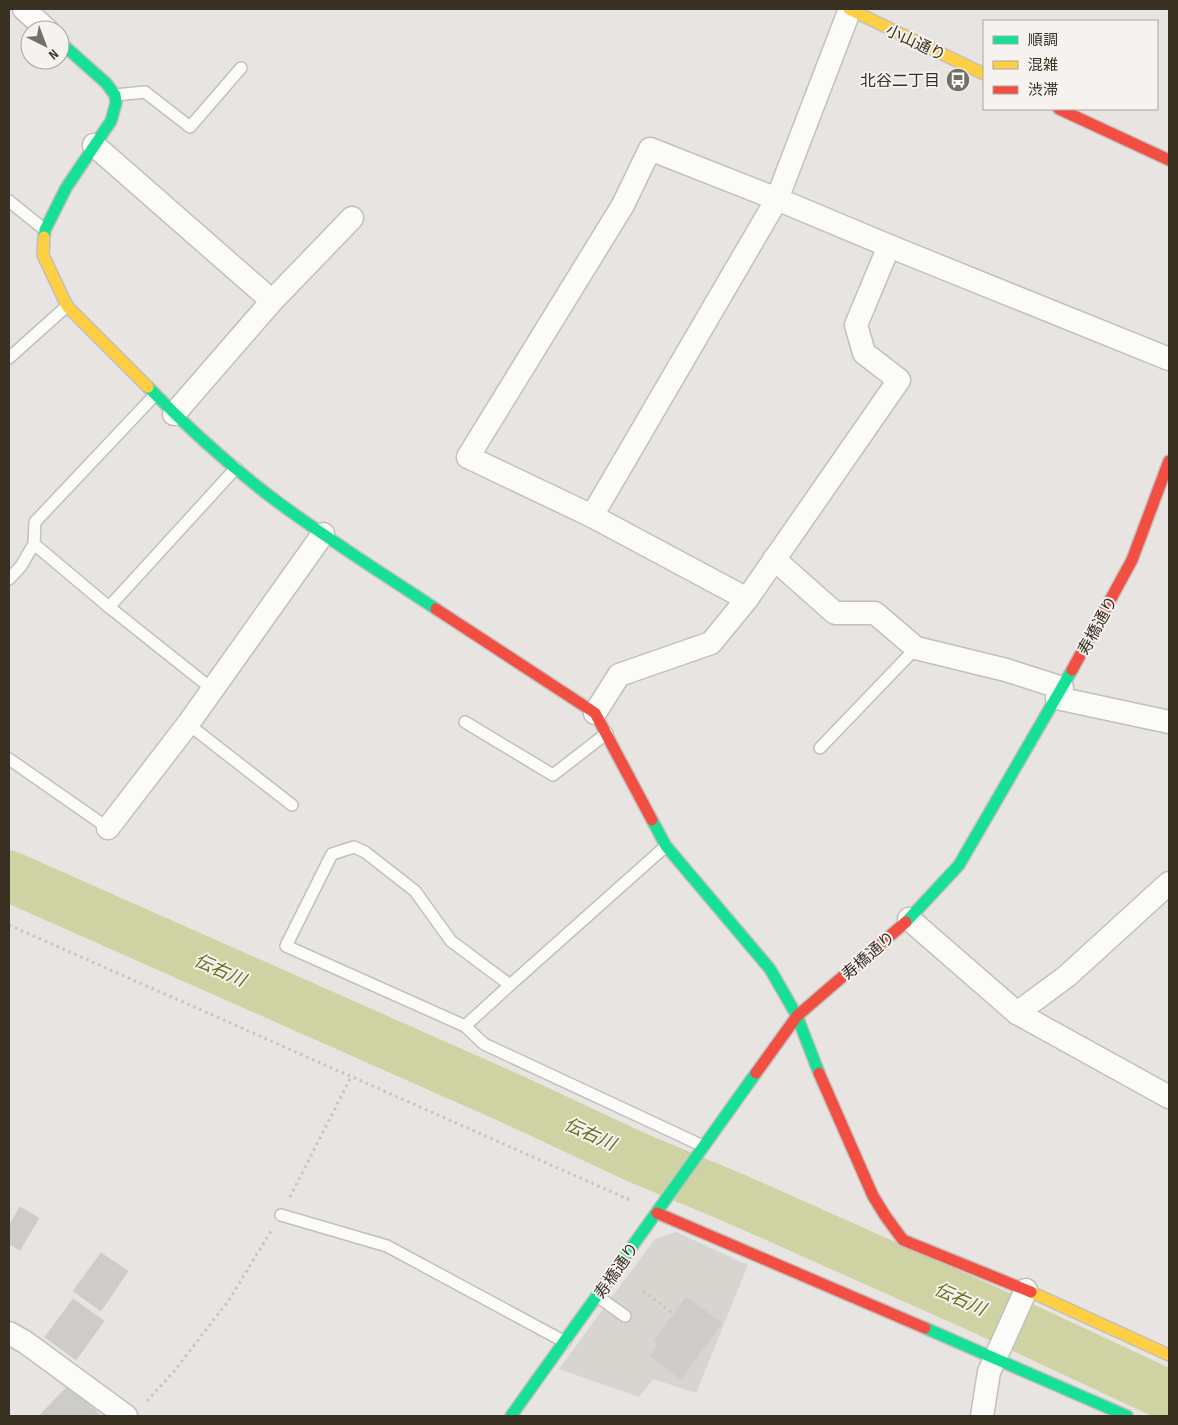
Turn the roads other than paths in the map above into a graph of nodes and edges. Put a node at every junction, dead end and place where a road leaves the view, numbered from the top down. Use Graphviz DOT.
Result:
graph roads {
  1 [pos="24,9"];
  2 [pos="849,9"];
  3 [pos="882,17"];
  4 [pos="36,20"];
  5 [pos="70,51"];
  6 [pos="241,68"];
  7 [pos="983,73"];
  8 [pos="115,96"];
  9 [pos="1061,110"];
  10 [pos="94,145"];
  11 [pos="1169,160"];
  12 [pos="778,199"];
  13 [pos="9,201"];
  14 [pos="352,218"];
  15 [pos="45,230"];
  16 [pos="889,246"];
  17 [pos="272,301"];
  18 [pos="67,306"];
  19 [pos="9,358"];
  20 [pos="1169,359"];
  21 [pos="154,396"];
  22 [pos="174,414"];
  23 [pos="1169,461"];
  24 [pos="236,468"];
  25 [pos="592,516"];
  26 [pos="323,534"];
  27 [pos="34,544"];
  28 [pos="774,559"];
  29 [pos="9,579"];
  30 [pos="747,599"];
  31 [pos="109,607"];
  32 [pos="916,648"];
  33 [pos="212,689"];
  34 [pos="1060,693"];
  35 [pos="595,713"];
  36 [pos="465,722"];
  37 [pos="1169,722"];
  38 [pos="188,724"];
  39 [pos="606,734"];
  40 [pos="820,748"];
  41 [pos="9,759"];
  42 [pos="292,805"];
  43 [pos="108,828"];
  44 [pos="666,846"];
  45 [pos="1169,883"];
  46 [pos="909,919"];
  47 [pos="510,985"];
  48 [pos="1017,1013"];
  49 [pos="796,1016"];
  50 [pos="466,1026"];
  51 [pos="1169,1097"];
  52 [pos="700,1150"];
  53 [pos="657,1213"];
  54 [pos="281,1215"];
  55 [pos="1024,1295"];
  56 [pos="597,1296"];
  57 [pos="625,1316"];
  58 [pos="9,1333"];
  59 [pos="565,1342"];
  60 [pos="999,1351"];
  61 [pos="1169,1355"];
  62 [pos="126,1416"];
  63 [pos="511,1416"];
  64 [pos="982,1416"];
  65 [pos="1127,1416"];
  1 -- 4 [label="street"];
  2 -- 3 [label="street, 小山通り"];
  2 -- 12 [label="street"];
  3 -- 7 [label="street, 小山通り"];
  5 -- 8 [label="street"];
  6 -- 8 [label="lane"];
  8 -- 10 [label="street"];
  9 -- 11 [label="street"];
  10 -- 15 [label="street"];
  10 -- 17 [label="street"];
  12 -- 16 [label="street"];
  12 -- 25 [label="street"];
  12 -- 25 [label="street"];
  13 -- 15 [label="lane"];
  14 -- 17 [label="street"];
  15 -- 18 [label="street"];
  16 -- 20 [label="street"];
  16 -- 28 [label="street"];
  17 -- 22 [label="street"];
  18 -- 19 [label="lane"];
  18 -- 21 [label="street"];
  21 -- 22 [label="street"];
  21 -- 27 [label="lane"];
  22 -- 24 [label="street"];
  23 -- 34 [label="street, 寿橋通り"];
  24 -- 26 [label="street"];
  24 -- 31 [label="lane"];
  25 -- 30 [label="street"];
  26 -- 33 [label="street"];
  26 -- 35 [label="street"];
  27 -- 29 [label="lane"];
  27 -- 31 [label="lane"];
  28 -- 30 [label="street"];
  28 -- 32 [label="street"];
  30 -- 35 [label="street"];
  31 -- 33 [label="lane"];
  32 -- 34 [label="street"];
  32 -- 40 [label="lane"];
  33 -- 38 [label="street"];
  34 -- 37 [label="street"];
  34 -- 46 [label="street, 寿橋通り"];
  35 -- 39 [label="street"];
  36 -- 39 [label="lane"];
  38 -- 42 [label="lane"];
  38 -- 43 [label="street"];
  39 -- 44 [label="street"];
  41 -- 43 [label="lane"];
  44 -- 47 [label="lane"];
  44 -- 49 [label="street"];
  45 -- 48 [label="street"];
  46 -- 48 [label="street"];
  46 -- 49 [label="street, 寿橋通り"];
  47 -- 50 [label="lane"];
  47 -- 50 [label="lane"];
  48 -- 51 [label="street"];
  49 -- 52 [label="street, 寿橋通り"];
  49 -- 55 [label="street"];
  50 -- 52 [label="lane"];
  52 -- 53 [label="street, 寿橋通り"];
  53 -- 56 [label="street, 寿橋通り"];
  53 -- 60 [label="street"];
  54 -- 59 [label="lane"];
  55 -- 60 [label="street"];
  55 -- 61 [label="street"];
  56 -- 57 [label="lane"];
  56 -- 59 [label="street, 寿橋通り"];
  58 -- 62 [label="street"];
  59 -- 63 [label="street, 寿橋通り"];
  60 -- 64 [label="street"];
  60 -- 65 [label="street"];
}
